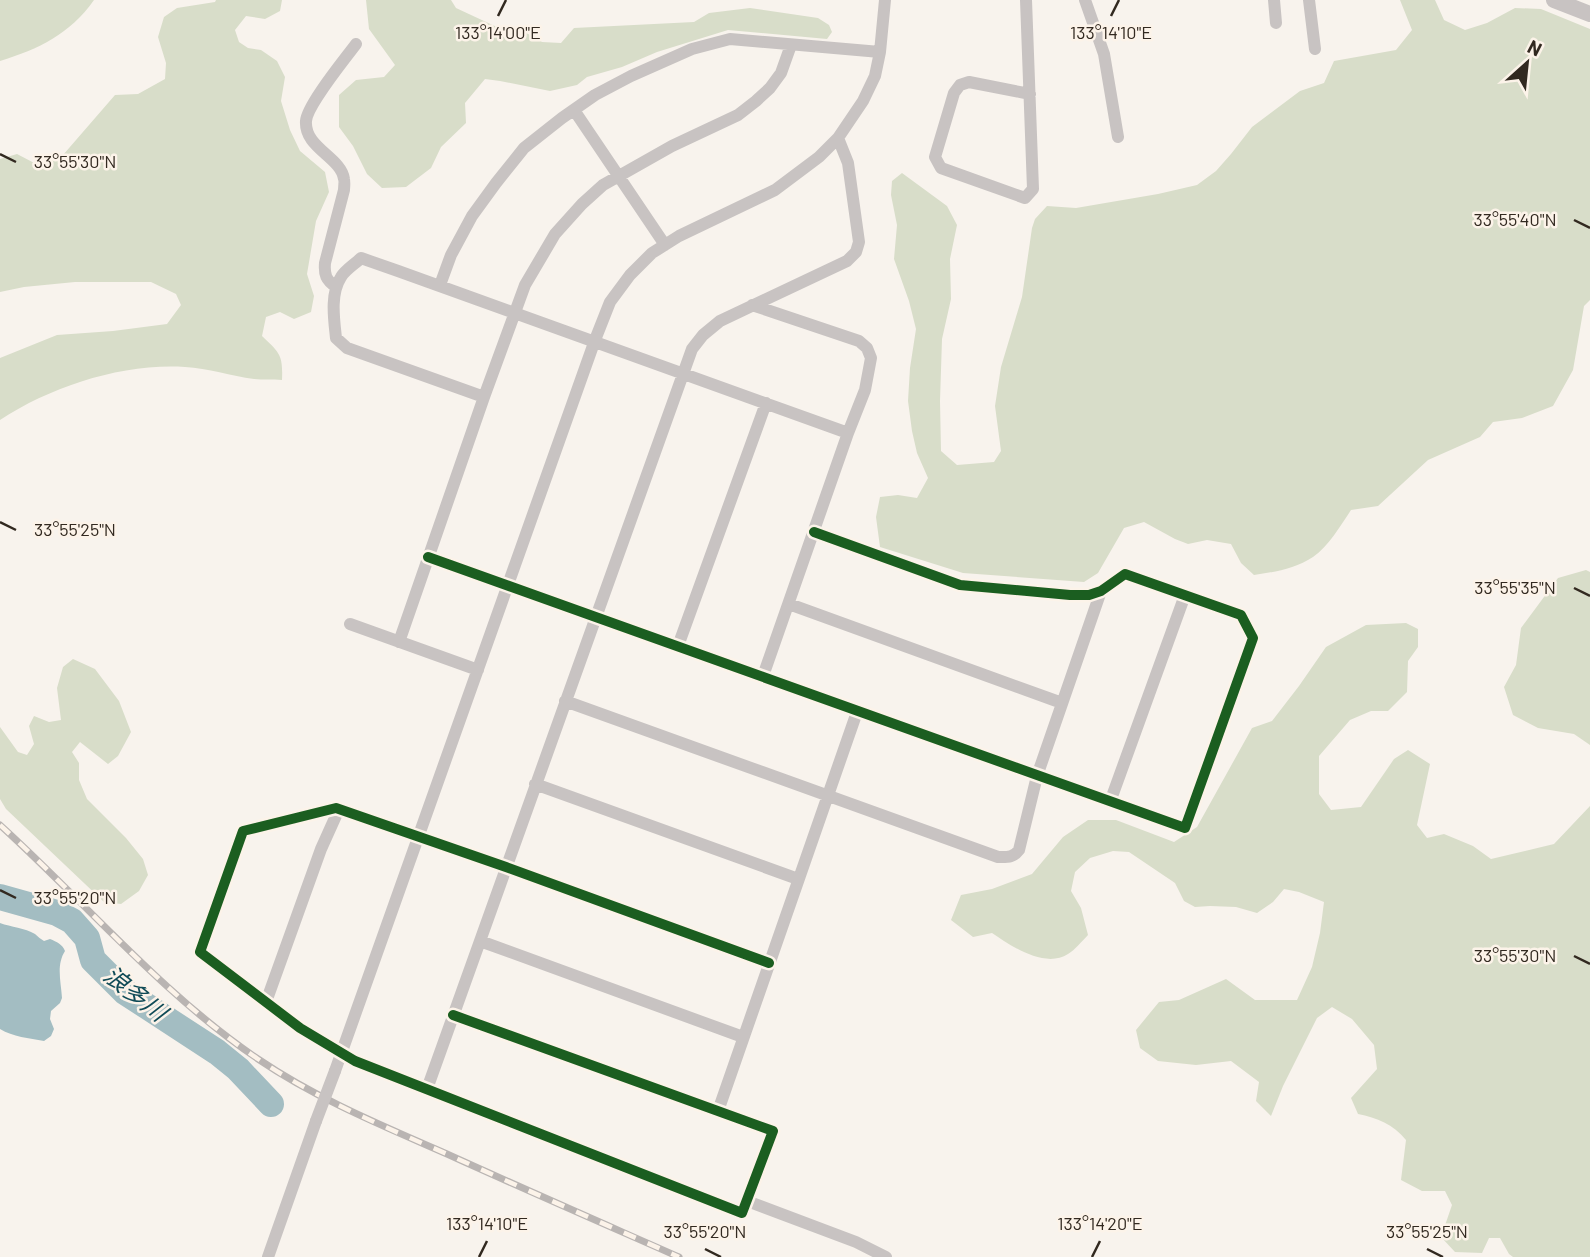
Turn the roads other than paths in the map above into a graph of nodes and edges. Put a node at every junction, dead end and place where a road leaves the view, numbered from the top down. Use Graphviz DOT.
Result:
graph roads {
  1 [pos="885,0"];
  2 [pos="1026,0"];
  3 [pos="1085,0"];
  4 [pos="1274,0"];
  5 [pos="1309,0"];
  6 [pos="1555,0"];
  7 [pos="1590,14"];
  8 [pos="1276,23"];
  9 [pos="356,44"];
  10 [pos="791,45"];
  11 [pos="1315,49"];
  12 [pos="880,52"];
  13 [pos="1030,94"];
  14 [pos="574,110"];
  15 [pos="1118,137"];
  16 [pos="838,138"];
  17 [pos="619,175"];
  18 [pos="665,245"];
  19 [pos="440,285"];
  20 [pos="336,287"];
  21 [pos="752,305"];
  22 [pos="515,312"];
  23 [pos="595,340"];
  24 [pos="682,373"];
  25 [pos="484,397"];
  26 [pos="766,404"];
  27 [pos="848,433"];
  28 [pos="814,532"];
  29 [pos="428,557"];
  30 [pos="507,587"];
  31 [pos="1101,592"];
  32 [pos="1185,595"];
  33 [pos="789,604"];
  34 [pos="595,618"];
  35 [pos="350,624"];
  36 [pos="399,642"];
  37 [pos="678,646"];
  38 [pos="478,670"];
  39 [pos="763,676"];
  40 [pos="565,701"];
  41 [pos="1062,703"];
  42 [pos="857,712"];
  43 [pos="1037,776"];
  44 [pos="535,784"];
  45 [pos="827,796"];
  46 [pos="1110,802"];
  47 [pos="340,809"];
  48 [pos="418,837"];
  49 [pos="506,867"];
  50 [pos="798,878"];
  51 [pos="480,941"];
  52 [pos="769,963"];
  53 [pos="266,1002"];
  54 [pos="453,1015"];
  55 [pos="743,1037"];
  56 [pos="341,1054"];
  57 [pos="427,1089"];
  58 [pos="718,1111"];
  59 [pos="747,1200"];
  60 [pos="268,1257"];
  61 [pos="886,1257"];
  1 -- 12 [label="street"];
  2 -- 13 [label="street"];
  3 -- 15 [label="street"];
  4 -- 8 [label="street"];
  5 -- 11 [label="street"];
  6 -- 7 [label="street"];
  9 -- 20 [label="street"];
  10 -- 12 [label="street"];
  10 -- 14 [label="street"];
  10 -- 17 [label="street"];
  12 -- 16 [label="street"];
  13 -- 13 [label="street"];
  14 -- 17 [label="street"];
  14 -- 19 [label="street"];
  16 -- 18 [label="street"];
  16 -- 21 [label="street"];
  17 -- 18 [label="street"];
  17 -- 22 [label="street"];
  18 -- 23 [label="street"];
  19 -- 20 [label="street"];
  19 -- 22 [label="street"];
  20 -- 25 [label="street"];
  21 -- 24 [label="street"];
  21 -- 27 [label="street"];
  22 -- 23 [label="street"];
  22 -- 25 [label="street"];
  23 -- 24 [label="street"];
  23 -- 30 [label="street"];
  24 -- 26 [label="street"];
  24 -- 34 [label="street"];
  25 -- 29 [label="street"];
  26 -- 27 [label="street"];
  26 -- 37 [label="street"];
  27 -- 28 [label="street"];
  28 -- 31 [label="street"];
  28 -- 33 [label="street"];
  29 -- 30 [label="street"];
  29 -- 36 [label="street"];
  30 -- 34 [label="street"];
  30 -- 38 [label="street"];
  31 -- 32 [label="street"];
  31 -- 41 [label="street"];
  32 -- 46 [label="street"];
  32 -- 46 [label="street"];
  33 -- 39 [label="street"];
  33 -- 41 [label="street"];
  34 -- 37 [label="street"];
  34 -- 40 [label="street"];
  35 -- 36 [label="street"];
  36 -- 38 [label="street"];
  37 -- 39 [label="street"];
  38 -- 48 [label="street"];
  39 -- 42 [label="street"];
  40 -- 44 [label="street"];
  40 -- 45 [label="street"];
  41 -- 43 [label="street"];
  42 -- 43 [label="street"];
  42 -- 45 [label="street"];
  43 -- 45 [label="street"];
  43 -- 46 [label="street"];
  44 -- 49 [label="street"];
  44 -- 50 [label="street"];
  45 -- 50 [label="street"];
  47 -- 48 [label="street"];
  47 -- 53 [label="street"];
  47 -- 53 [label="street"];
  48 -- 49 [label="street"];
  48 -- 56 [label="street"];
  49 -- 51 [label="street"];
  49 -- 52 [label="street"];
  50 -- 52 [label="street"];
  51 -- 54 [label="street"];
  51 -- 55 [label="street"];
  52 -- 55 [label="street"];
  53 -- 56 [label="street"];
  54 -- 57 [label="street"];
  54 -- 58 [label="street"];
  55 -- 58 [label="street"];
  56 -- 57 [label="street"];
  56 -- 60 [label="street, bridge"];
  57 -- 59 [label="street"];
  58 -- 59 [label="street"];
  59 -- 61 [label="street"];
}
